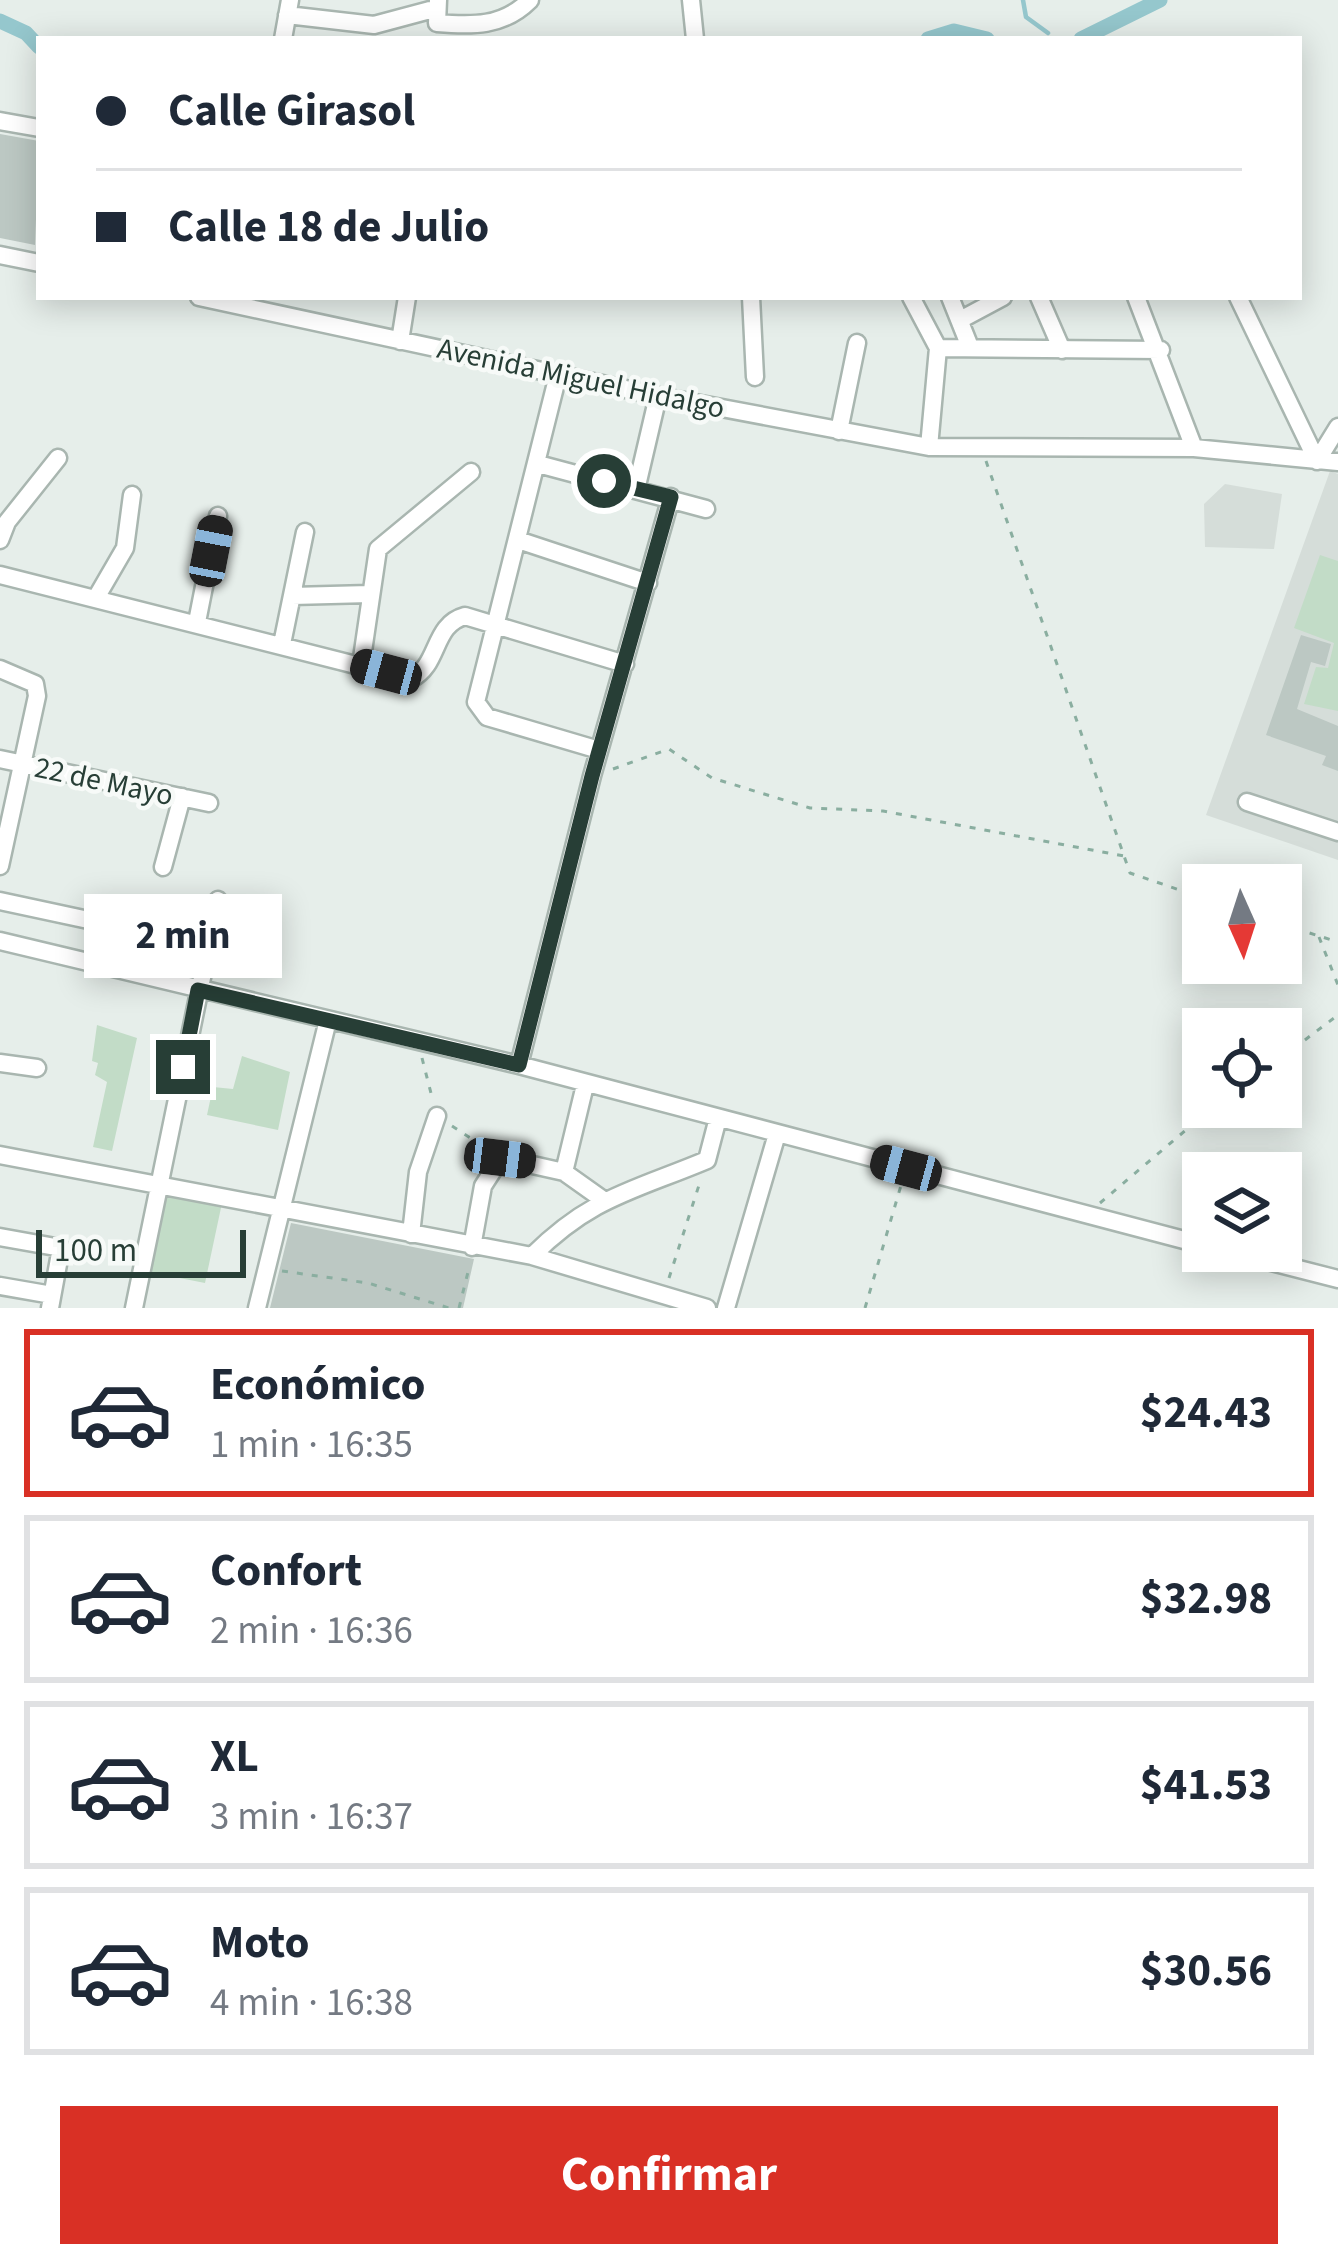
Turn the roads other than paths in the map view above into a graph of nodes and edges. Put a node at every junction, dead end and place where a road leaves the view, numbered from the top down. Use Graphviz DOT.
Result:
graph roads {
  1 [pos="530,0"];
  2 [pos="691,0"];
  3 [pos="288,7"];
  4 [pos="435,14"];
  5 [pos="695,36"];
  6 [pos="0,121"];
  7 [pos="36,127"];
  8 [pos="0,254"];
  9 [pos="36,262"];
  10 [pos="407,300"];
  11 [pos="751,300"];
  12 [pos="913,300"];
  13 [pos="951,300"];
  14 [pos="997,300"];
  15 [pos="1040,300"];
  16 [pos="1137,300"];
  17 [pos="1239,300"];
  18 [pos="235,301"];
  19 [pos="960,320"];
  20 [pos="400,341"];
  21 [pos="857,343"];
  22 [pos="938,347"];
  23 [pos="970,347"];
  24 [pos="1062,350"];
  25 [pos="1161,350"];
  26 [pos="558,375"];
  27 [pos="755,377"];
  28 [pos="658,396"];
  29 [pos="1338,427"];
  30 [pos="838,430"];
  31 [pos="928,447"];
  32 [pos="1194,448"];
  33 [pos="58,458"];
  34 [pos="1317,461"];
  35 [pos="1338,462"];
  36 [pos="538,464"];
  37 [pos="471,472"];
  38 [pos="636,490"];
  39 [pos="132,495"];
  40 [pos="671,497"];
  41 [pos="706,509"];
  42 [pos="218,516"];
  43 [pos="305,532"];
  44 [pos="0,540"];
  45 [pos="520,541"];
  46 [pos="0,575"];
  47 [pos="648,583"];
  48 [pos="369,594"];
  49 [pos="292,596"];
  50 [pos="96,598"];
  51 [pos="197,622"];
  52 [pos="498,628"];
  53 [pos="282,644"];
  54 [pos="625,664"];
  55 [pos="362,665"];
  56 [pos="0,669"];
  57 [pos="599,750"];
  58 [pos="0,760"];
  59 [pos="20,764"];
  60 [pos="182,797"];
  61 [pos="1247,802"];
  62 [pos="209,803"];
  63 [pos="1338,832"];
  64 [pos="0,866"];
  65 [pos="163,867"];
  66 [pos="218,899"];
  67 [pos="0,901"];
  68 [pos="148,933"];
  69 [pos="0,941"];
  70 [pos="198,990"];
  71 [pos="328,1020"];
  72 [pos="0,1063"];
  73 [pos="519,1065"];
  74 [pos="37,1069"];
  75 [pos="585,1085"];
  76 [pos="437,1116"];
  77 [pos="718,1118"];
  78 [pos="777,1134"];
  79 [pos="0,1155"];
  80 [pos="564,1172"];
  81 [pos="160,1184"];
  82 [pos="602,1199"];
  83 [pos="284,1212"];
  84 [pos="411,1234"];
  85 [pos="0,1237"];
  86 [pos="1182,1239"];
  87 [pos="472,1247"];
  88 [pos="532,1256"];
  89 [pos="1302,1270"];
  90 [pos="1338,1279"];
  91 [pos="0,1286"];
  92 [pos="51,1302"];
  93 [pos="134,1308"];
  94 [pos="257,1308"];
  95 [pos="707,1308"];
  96 [pos="726,1308"];
  1 -- 4 [label="street"];
  2 -- 5 [label="street"];
  3 -- 4 [label="street"];
  6 -- 7 [label="street"];
  8 -- 9 [label="street"];
  10 -- 20 [label="street"];
  11 -- 27 [label="street"];
  12 -- 22 [label="street"];
  13 -- 19 [label="street"];
  14 -- 19 [label="street"];
  15 -- 24 [label="street"];
  16 -- 25 [label="street"];
  17 -- 34 [label="street"];
  18 -- 20 [label="street, Avenida Miguel Hidalgo"];
  19 -- 23 [label="street"];
  20 -- 26 [label="street, Avenida Miguel Hidalgo"];
  21 -- 30 [label="street"];
  22 -- 23 [label="street"];
  22 -- 31 [label="street"];
  23 -- 24 [label="street"];
  24 -- 25 [label="street"];
  25 -- 32 [label="street"];
  26 -- 28 [label="street, Avenida Miguel Hidalgo"];
  26 -- 36 [label="street"];
  28 -- 30 [label="street, Avenida Miguel Hidalgo"];
  28 -- 38 [label="street"];
  29 -- 34 [label="street"];
  30 -- 31 [label="street, Avenida Miguel Hidalgo"];
  31 -- 32 [label="street, Avenida Miguel Hidalgo"];
  32 -- 34 [label="street, Avenida Miguel Hidalgo"];
  33 -- 44 [label="street"];
  34 -- 35 [label="street, Avenida Miguel Hidalgo"];
  36 -- 38 [label="street"];
  36 -- 45 [label="street"];
  37 -- 48 [label="street"];
  38 -- 40 [label="street"];
  39 -- 50 [label="street"];
  40 -- 41 [label="street"];
  40 -- 47 [label="street"];
  42 -- 51 [label="street"];
  43 -- 49 [label="street"];
  45 -- 47 [label="street"];
  45 -- 52 [label="street"];
  46 -- 50 [label="street"];
  47 -- 54 [label="street"];
  48 -- 49 [label="street"];
  48 -- 55 [label="street"];
  49 -- 53 [label="street"];
  50 -- 51 [label="street"];
  51 -- 53 [label="street"];
  52 -- 54 [label="street"];
  52 -- 55 [label="street"];
  52 -- 57 [label="street"];
  53 -- 55 [label="street"];
  54 -- 57 [label="street"];
  56 -- 59 [label="street"];
  57 -- 73 [label="street"];
  58 -- 59 [label="street, 22 de Mayo"];
  59 -- 60 [label="street, 22 de Mayo"];
  59 -- 64 [label="street"];
  60 -- 62 [label="street, 22 de Mayo"];
  60 -- 65 [label="street"];
  61 -- 63 [label="street"];
  66 -- 70 [label="street"];
  67 -- 68 [label="street"];
  69 -- 70 [label="street"];
  70 -- 71 [label="street"];
  70 -- 81 [label="street"];
  71 -- 73 [label="street"];
  71 -- 83 [label="street"];
  72 -- 74 [label="street"];
  73 -- 75 [label="street"];
  75 -- 77 [label="street"];
  75 -- 80 [label="street"];
  76 -- 84 [label="street"];
  77 -- 78 [label="street"];
  77 -- 82 [label="street"];
  78 -- 86 [label="street"];
  78 -- 96 [label="street"];
  79 -- 81 [label="street"];
  80 -- 82 [label="street"];
  80 -- 87 [label="street"];
  81 -- 83 [label="street"];
  81 -- 93 [label="street"];
  82 -- 88 [label="street"];
  83 -- 84 [label="street"];
  83 -- 94 [label="street"];
  84 -- 87 [label="street"];
  85 -- 92 [label="street"];
  87 -- 88 [label="street"];
  88 -- 95 [label="street"];
  89 -- 90 [label="street"];
  91 -- 92 [label="street"];
}
